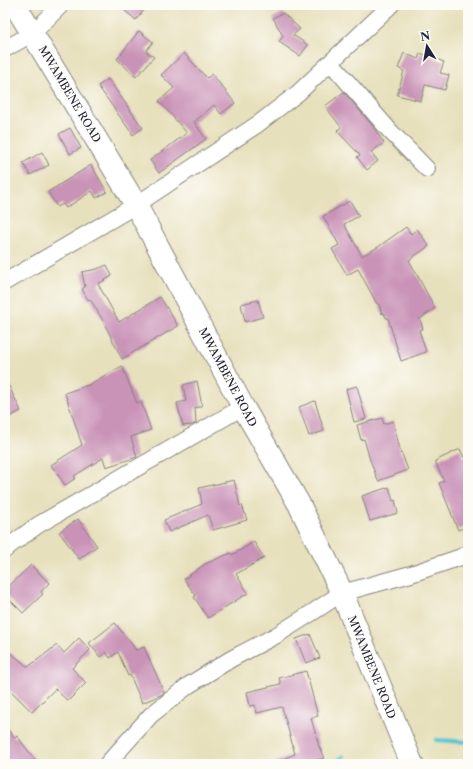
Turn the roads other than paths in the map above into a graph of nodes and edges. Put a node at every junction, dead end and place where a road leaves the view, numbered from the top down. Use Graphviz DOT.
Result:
graph roads {
  1 [pos="15,5"];
  2 [pos="61,5"];
  3 [pos="390,5"];
  4 [pos="33,33"];
  5 [pos="5,49"];
  6 [pos="331,63"];
  7 [pos="427,169"];
  8 [pos="136,205"];
  9 [pos="5,282"];
  10 [pos="243,407"];
  11 [pos="5,550"];
  12 [pos="468,553"];
  13 [pos="342,593"];
  14 [pos="107,764"];
  15 [pos="412,764"];
  1 -- 4 [label="street, MWAMBENE ROAD"];
  2 -- 4 [label="street"];
  3 -- 6 [label="street"];
  4 -- 5 [label="street"];
  4 -- 8 [label="street, MWAMBENE ROAD"];
  6 -- 7 [label="street"];
  6 -- 8 [label="street"];
  8 -- 9 [label="street"];
  8 -- 10 [label="street, MWAMBENE ROAD"];
  10 -- 11 [label="street"];
  10 -- 13 [label="street, MWAMBENE ROAD"];
  12 -- 13 [label="street"];
  13 -- 14 [label="street"];
  13 -- 15 [label="street, MWAMBENE ROAD"];
}
